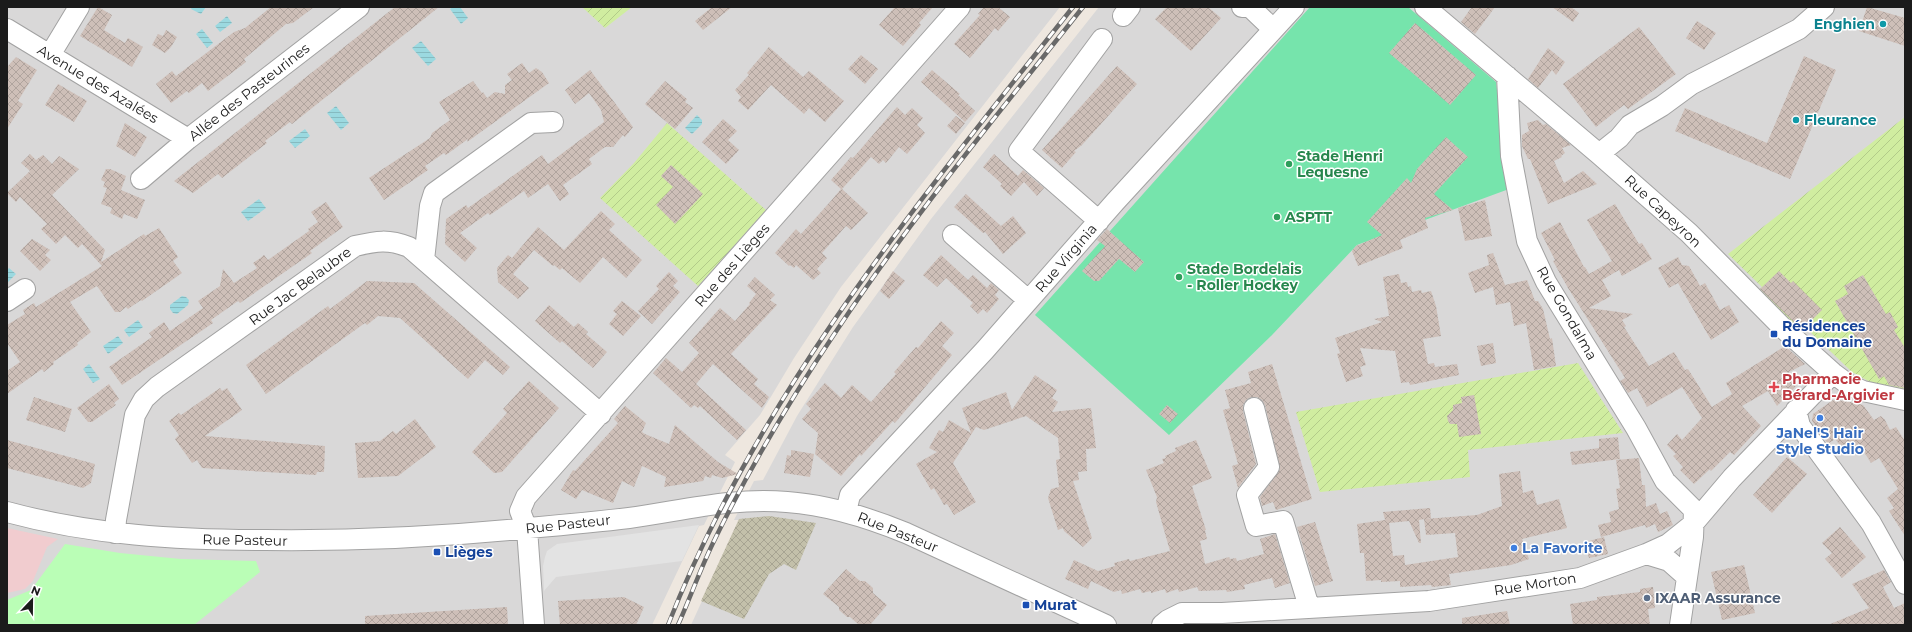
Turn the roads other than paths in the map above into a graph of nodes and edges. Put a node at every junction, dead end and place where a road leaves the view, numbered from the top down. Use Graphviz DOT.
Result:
graph roads {
  1 [pos="79,7"];
  2 [pos="359,7"];
  3 [pos="960,7"];
  4 [pos="1242,7"];
  5 [pos="1250,7"];
  6 [pos="1294,7"];
  7 [pos="1425,7"];
  8 [pos="1824,7"];
  9 [pos="7,29"];
  10 [pos="1273,29"];
  11 [pos="1102,39"];
  12 [pos="50,55"];
  13 [pos="1507,76"];
  14 [pos="553,122"];
  15 [pos="188,139"];
  16 [pos="1599,154"];
  17 [pos="141,179"];
  18 [pos="1099,221"];
  19 [pos="953,235"];
  20 [pos="424,260"];
  21 [pos="25,289"];
  22 [pos="1028,300"];
  23 [pos="7,301"];
  24 [pos="1833,373"];
  25 [pos="1905,400"];
  26 [pos="1254,408"];
  27 [pos="1796,410"];
  28 [pos="601,414"];
  29 [pos="7,512"];
  30 [pos="846,512"];
  31 [pos="1693,524"];
  32 [pos="527,529"];
  33 [pos="115,533"];
  34 [pos="1646,554"];
  35 [pos="1687,577"];
  36 [pos="1905,584"];
  37 [pos="1309,607"];
  38 [pos="534,625"];
  39 [pos="1106,625"];
  40 [pos="1162,625"];
  41 [pos="1680,625"];
  1 -- 12 [label="street"];
  2 -- 15 [label="street, Allée des Pasteurines"];
  3 -- 28 [label="street, Rue des Lièges"];
  4 -- 5 [label="street"];
  5 -- 10 [label="street"];
  6 -- 10 [label="street, Rue Virginia"];
  7 -- 13 [label="street, Rue Capeyron"];
  8 -- 16 [label="street"];
  9 -- 12 [label="street, Avenue des Azalées"];
  10 -- 18 [label="street, Rue Virginia"];
  11 -- 18 [label="street"];
  12 -- 15 [label="street, Avenue des Azalées"];
  13 -- 16 [label="street, Rue Capeyron"];
  13 -- 31 [label="street, Rue Gondalma"];
  14 -- 20 [label="street"];
  15 -- 17 [label="street, Allée des Pasteurines"];
  16 -- 24 [label="street, Rue Capeyron"];
  18 -- 22 [label="street, Rue Virginia"];
  19 -- 22 [label="street"];
  20 -- 28 [label="street, Rue Jac Belaubre"];
  20 -- 33 [label="street, Rue Jac Belaubre"];
  21 -- 23 [label="street"];
  22 -- 30 [label="street, Rue Virginia"];
  24 -- 25 [label="street, Rue Capeyron"];
  24 -- 27 [label="street, Rue Morton"];
  26 -- 37 [label="street"];
  27 -- 31 [label="street, Rue Morton"];
  27 -- 36 [label="street"];
  28 -- 32 [label="street, Rue des Lièges"];
  29 -- 33 [label="street, Rue Pasteur"];
  30 -- 32 [label="street, Rue Pasteur"];
  30 -- 39 [label="street, Rue Pasteur"];
  31 -- 34 [label="street, Rue Morton"];
  31 -- 35 [label="street"];
  32 -- 33 [label="street, Rue Pasteur"];
  32 -- 38 [label="street, Rue des Lièges"];
  34 -- 35 [label="street"];
  34 -- 37 [label="street, Rue Morton"];
  35 -- 41 [label="street"];
  37 -- 40 [label="street, Rue Morton"];
}
